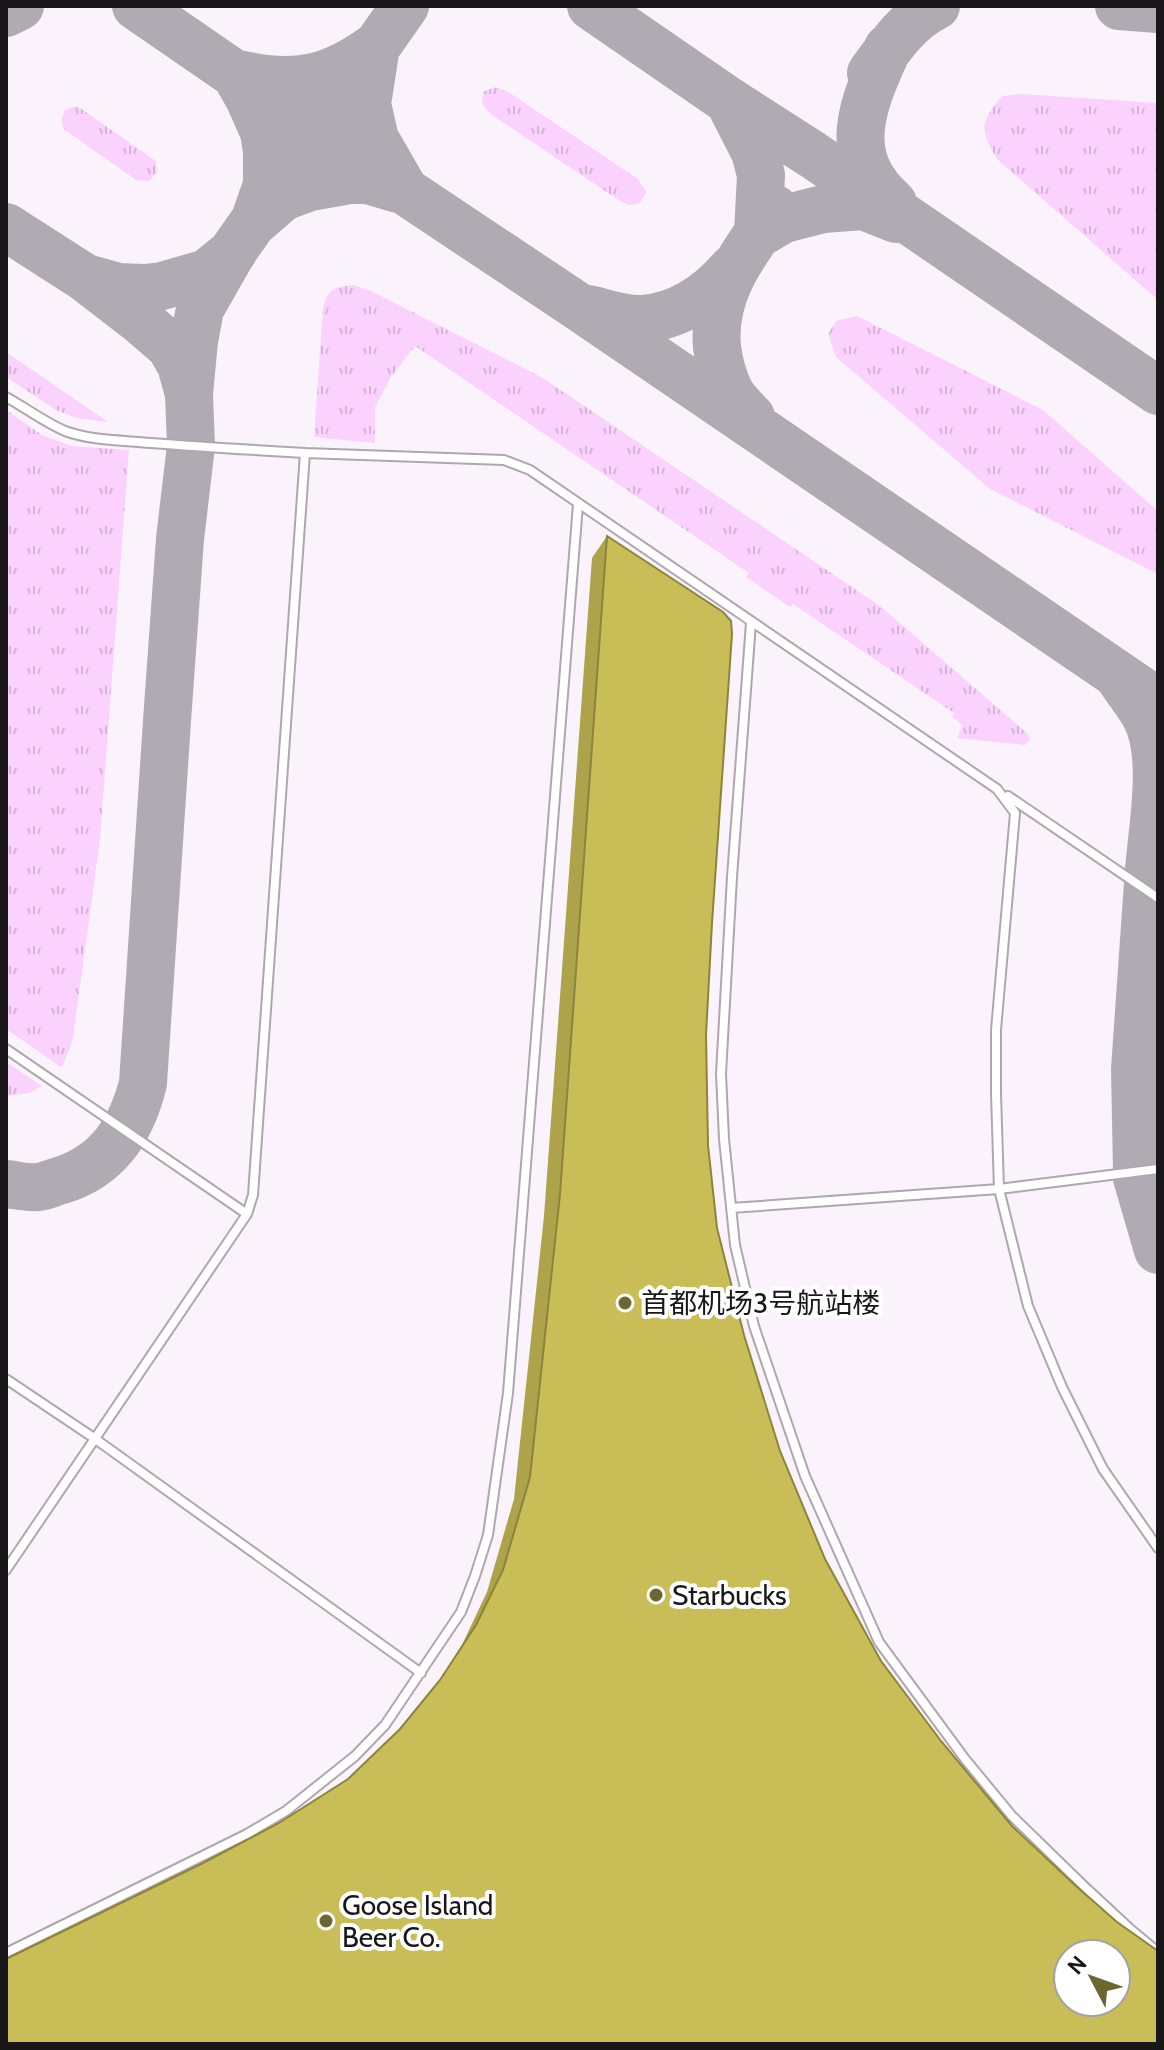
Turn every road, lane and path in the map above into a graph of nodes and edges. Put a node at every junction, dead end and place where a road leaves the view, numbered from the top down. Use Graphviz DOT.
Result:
graph roads {
  1 [pos="6,397"];
  2 [pos="305,453"];
  3 [pos="578,504"];
  4 [pos="751,623"];
  5 [pos="997,789"];
  6 [pos="1158,898"];
  7 [pos="6,1049"];
  8 [pos="1158,1169"];
  9 [pos="999,1189"];
  10 [pos="731,1208"];
  11 [pos="247,1214"];
  12 [pos="6,1379"];
  13 [pos="94,1438"];
  14 [pos="1158,1548"];
  15 [pos="6,1570"];
  16 [pos="421,1673"];
  17 [pos="1158,1952"];
  18 [pos="6,1953"];
  1 -- 2 [label="lane"];
  2 -- 3 [label="lane"];
  2 -- 11 [label="lane"];
  3 -- 4 [label="lane"];
  3 -- 16 [label="lane"];
  4 -- 5 [label="lane"];
  4 -- 10 [label="lane"];
  5 -- 6 [label="lane"];
  5 -- 9 [label="lane"];
  7 -- 11 [label="lane"];
  8 -- 9 [label="lane"];
  9 -- 10 [label="lane"];
  9 -- 14 [label="lane"];
  10 -- 17 [label="lane"];
  11 -- 13 [label="lane"];
  12 -- 13 [label="lane"];
  13 -- 15 [label="lane"];
  13 -- 16 [label="lane"];
  16 -- 18 [label="lane"];
}
